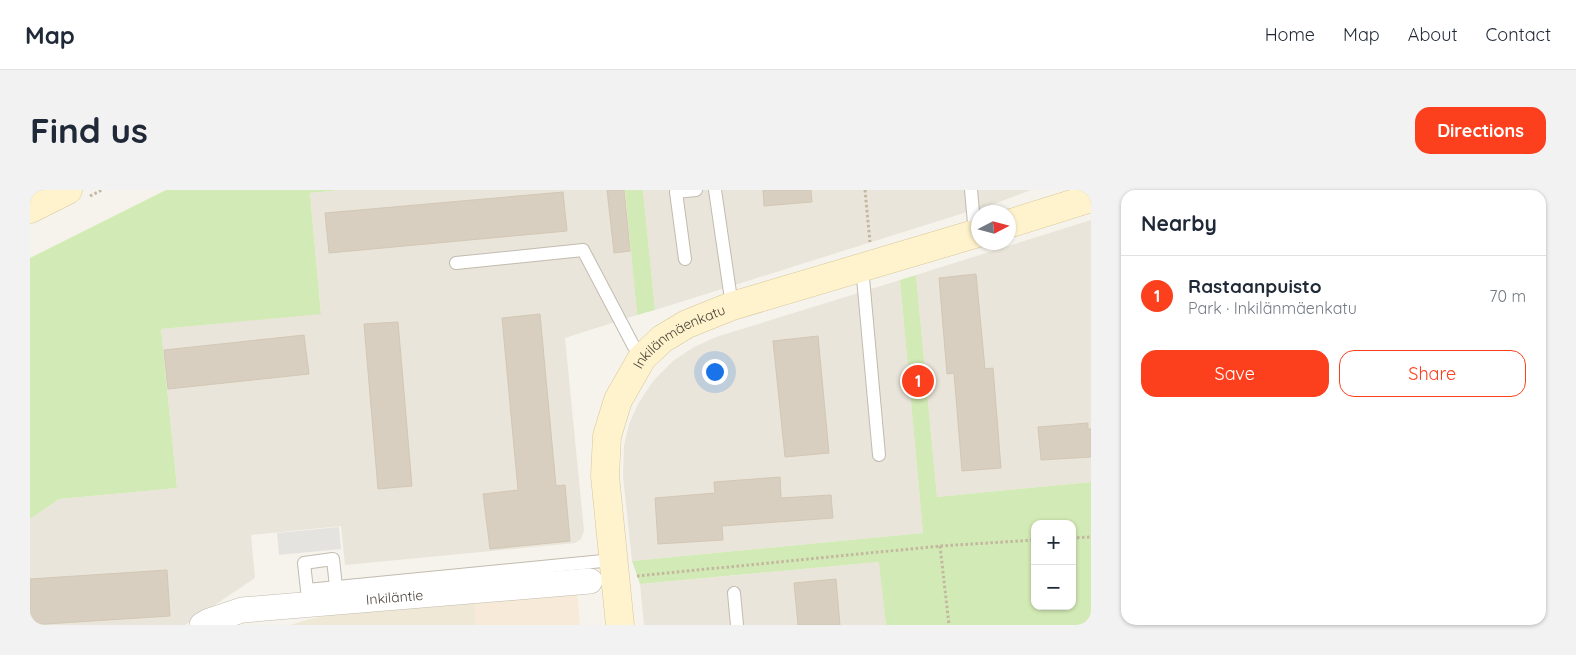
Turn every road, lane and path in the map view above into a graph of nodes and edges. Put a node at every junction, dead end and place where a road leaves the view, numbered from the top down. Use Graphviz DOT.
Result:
graph roads {
  1 [pos="68,190"];
  2 [pos="696,190"];
  3 [pos="715,190"];
  4 [pos="864,190"];
  5 [pos="971,190"];
  6 [pos="1091,198"];
  7 [pos="973,205"];
  8 [pos="30,209"];
  9 [pos="1016,221"];
  10 [pos="971,235"];
  11 [pos="866,257"];
  12 [pos="685,258"];
  13 [pos="456,263"];
  14 [pos="732,306"];
  15 [pos="642,358"];
  16 [pos="879,456"];
  17 [pos="1091,537"];
  18 [pos="1076,538"];
  19 [pos="1031,540"];
  20 [pos="940,546"];
  21 [pos="606,576"];
  22 [pos="336,587"];
  23 [pos="734,593"];
  24 [pos="202,625"];
  25 [pos="620,625"];
  26 [pos="737,625"];
  27 [pos="950,625"];
  1 -- 8 [label="street"];
  2 -- 12 [label="lane"];
  3 -- 14 [label="lane"];
  4 -- 11 [label="path"];
  5 -- 7 [label="lane"];
  6 -- 9 [label="street"];
  10 -- 11 [label="street, Inkilänmäenkatu"];
  11 -- 14 [label="street, Inkilänmäenkatu"];
  11 -- 16 [label="lane"];
  13 -- 15 [label="lane"];
  14 -- 15 [label="street, Inkilänmäenkatu"];
  15 -- 21 [label="street, Inkilänmäenkatu"];
  17 -- 18 [label="path"];
  19 -- 20 [label="path"];
  20 -- 21 [label="path"];
  20 -- 27 [label="path"];
  21 -- 22 [label="lane"];
  21 -- 24 [label="street, Inkiläntie"];
  21 -- 25 [label="street, Inkilänmäenkatu"];
  23 -- 26 [label="lane"];
}
